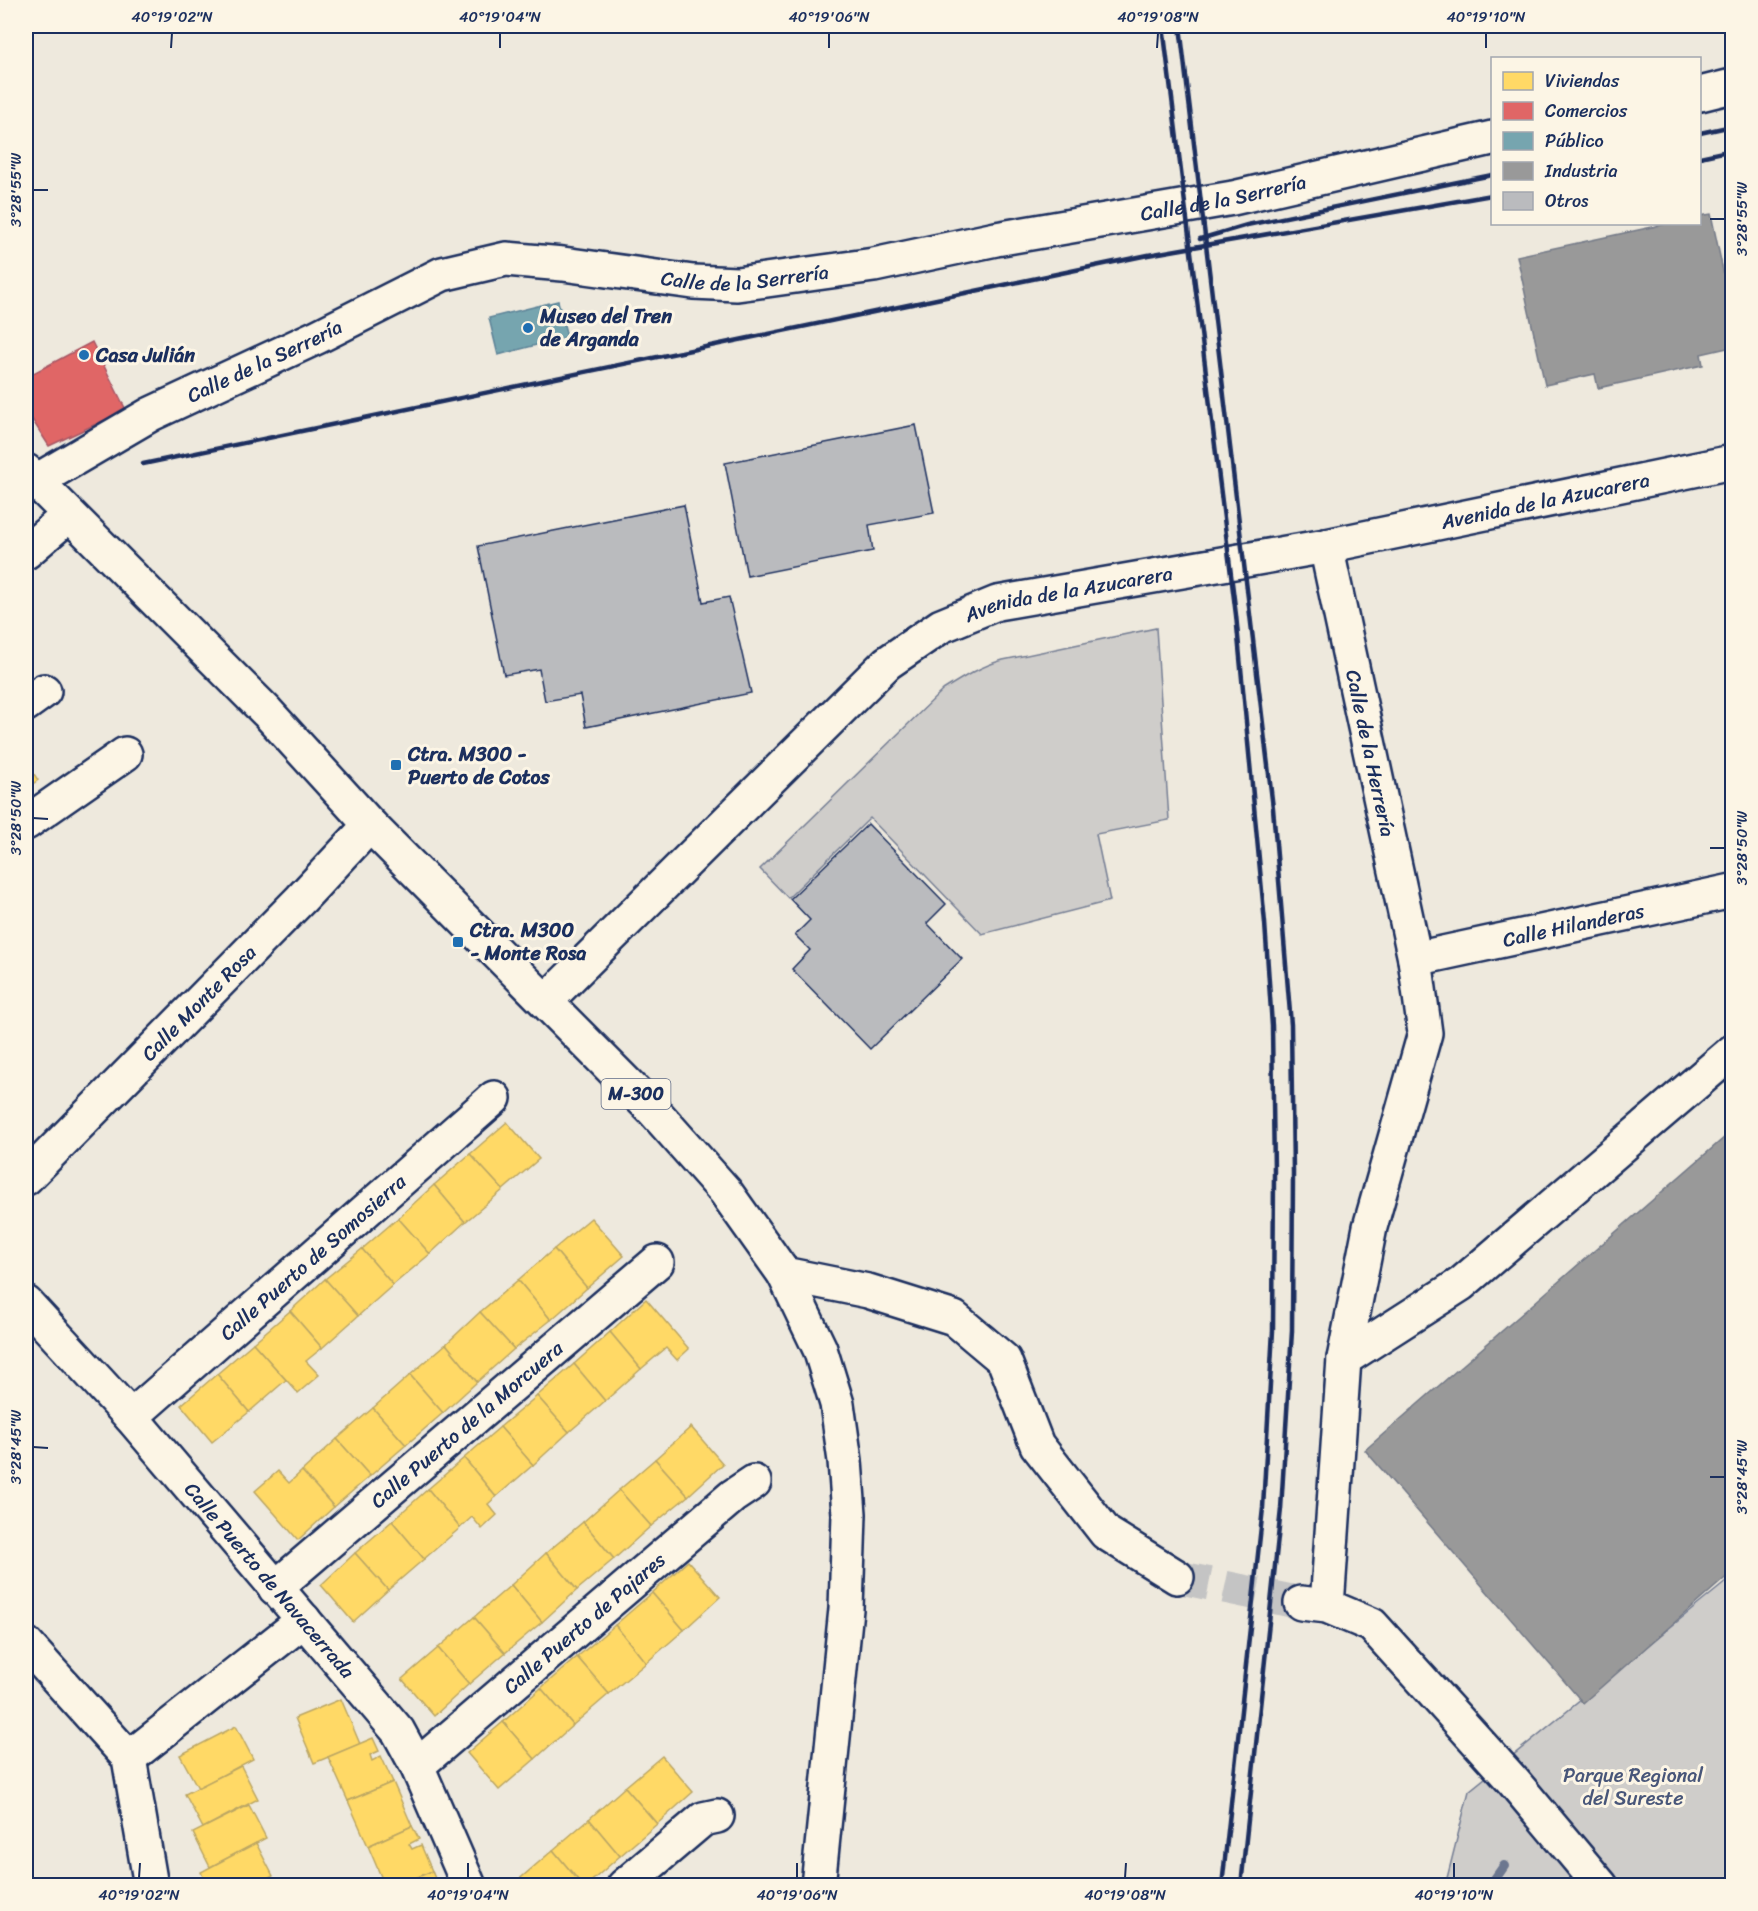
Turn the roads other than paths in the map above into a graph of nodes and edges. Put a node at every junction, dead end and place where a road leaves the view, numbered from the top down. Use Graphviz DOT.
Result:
graph roads {
  1 [pos="1732,86"];
  2 [pos="1701,94"];
  3 [pos="1491,138"];
  4 [pos="1732,462"];
  5 [pos="29,480"];
  6 [pos="69,515"];
  7 [pos="1326,546"];
  8 [pos="26,552"];
  9 [pos="124,754"];
  10 [pos="26,823"];
  11 [pos="370,825"];
  12 [pos="1732,891"];
  13 [pos="1415,959"];
  14 [pos="546,1001"];
  15 [pos="1732,1052"];
  16 [pos="494,1098"];
  17 [pos="26,1178"];
  18 [pos="657,1262"];
  19 [pos="784,1274"];
  20 [pos="26,1304"];
  21 [pos="1344,1359"];
  22 [pos="131,1417"];
  23 [pos="754,1482"];
  24 [pos="1177,1577"];
  25 [pos="275,1588"];
  26 [pos="304,1620"];
  27 [pos="26,1644"];
  28 [pos="129,1758"];
  29 [pos="417,1766"];
  30 [pos="717,1816"];
  31 [pos="152,1886"];
  32 [pos="469,1886"];
  33 [pos="624,1886"];
  34 [pos="818,1886"];
  35 [pos="1601,1886"];
  1 -- 2 [label="street"];
  3 -- 5 [label="street, Calle de la Serrería"];
  4 -- 7 [label="street, Avenida de la Azucarera"];
  5 -- 6 [label="street, M-300"];
  6 -- 8 [label="street"];
  6 -- 11 [label="street, M-300"];
  7 -- 13 [label="street, Calle de la Herrería"];
  7 -- 14 [label="street, Avenida de la Azucarera"];
  9 -- 10 [label="street"];
  11 -- 14 [label="street, M-300"];
  11 -- 17 [label="street, Calle Monte Rosa"];
  12 -- 13 [label="street, Calle Hilanderas"];
  13 -- 21 [label="street, Calle de la Herrería"];
  14 -- 19 [label="street, M-300"];
  15 -- 21 [label="street"];
  16 -- 22 [label="street, Calle Puerto de Somosierra"];
  18 -- 25 [label="street, Calle Puerto de la Morcuera"];
  19 -- 24 [label="street"];
  19 -- 34 [label="street, M-300"];
  20 -- 22 [label="street, Calle Puerto de Navacerrada"];
  21 -- 35 [label="street, Calle de la Herrería"];
  22 -- 25 [label="street, Calle Puerto de Navacerrada"];
  23 -- 29 [label="street, Calle Puerto de Pajares"];
  25 -- 26 [label="street, Calle Puerto de Navacerrada"];
  26 -- 28 [label="street"];
  26 -- 29 [label="street, Calle Puerto de Navacerrada"];
  27 -- 28 [label="street"];
  28 -- 31 [label="street"];
  29 -- 32 [label="street, Calle Puerto de Navacerrada"];
  30 -- 33 [label="street"];
}
